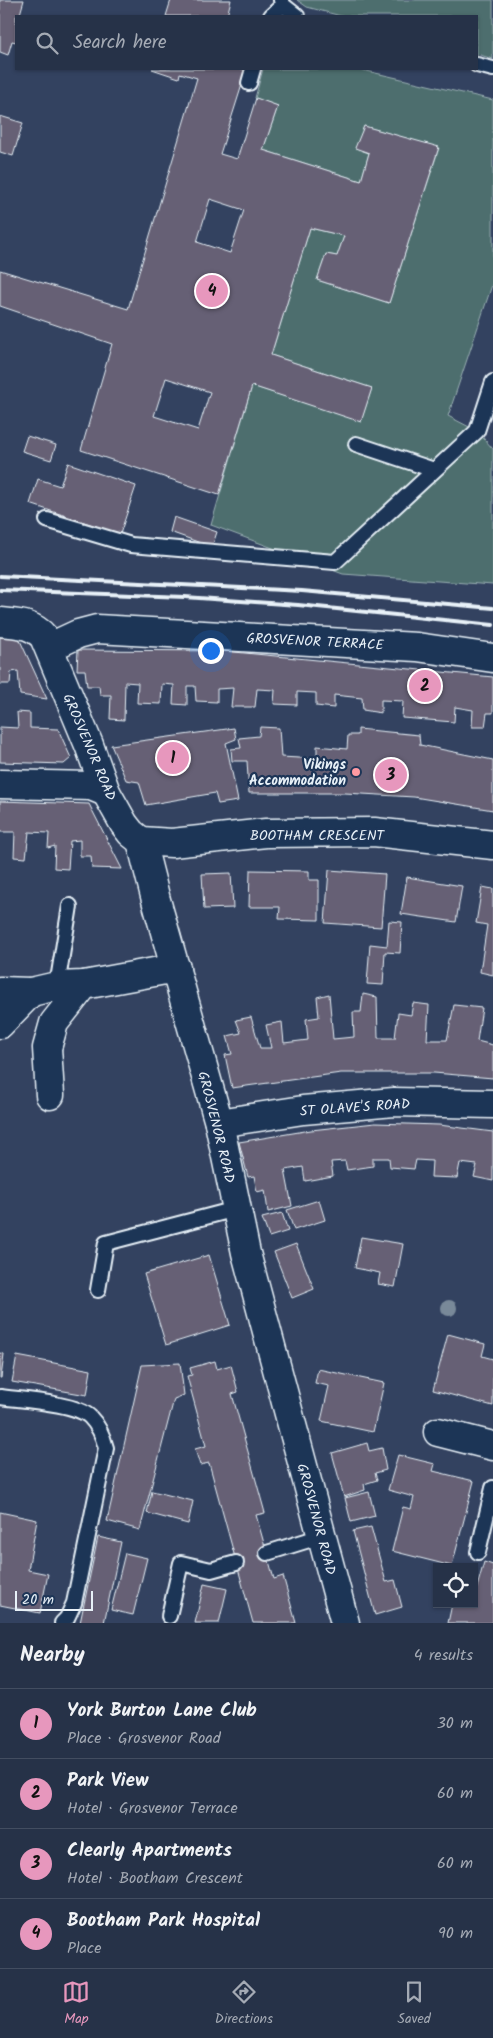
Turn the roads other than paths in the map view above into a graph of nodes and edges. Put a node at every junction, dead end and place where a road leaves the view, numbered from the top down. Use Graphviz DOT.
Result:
graph roads {
  1 [pos="282,2"];
  2 [pos="271,15"];
  3 [pos="297,15"];
  4 [pos="478,65"];
  5 [pos="493,69"];
  6 [pos="253,70"];
  7 [pos="249,83"];
  8 [pos="493,382"];
  9 [pos="356,444"];
  10 [pos="434,470"];
  11 [pos="47,520"];
  12 [pos="0,622"];
  13 [pos="50,648"];
  14 [pos="493,658"];
  15 [pos="0,784"];
  16 [pos="106,792"];
  17 [pos="141,841"];
  18 [pos="493,845"];
  19 [pos="70,906"];
  20 [pos="176,968"];
  21 [pos="84,985"];
  22 [pos="57,986"];
  23 [pos="0,990"];
  24 [pos="31,992"];
  25 [pos="0,1024"];
  26 [pos="50,1095"];
  27 [pos="493,1104"];
  28 [pos="219,1123"];
  29 [pos="236,1209"];
  30 [pos="98,1290"];
  31 [pos="0,1397"];
  32 [pos="438,1432"];
  33 [pos="493,1446"];
  34 [pos="493,1488"];
  35 [pos="322,1536"];
  36 [pos="478,1552"];
  37 [pos="267,1553"];
  38 [pos="236,1563"];
  39 [pos="169,1616"];
  40 [pos="62,1623"];
  41 [pos="345,1623"];
  1 -- 2 [label="lane"];
  1 -- 3 [label="lane"];
  4 -- 5 [label="lane"];
  6 -- 7 [label="lane"];
  8 -- 10 [label="lane"];
  9 -- 10 [label="lane"];
  10 -- 11 [label="lane"];
  12 -- 13 [label="street, GROSVENOR ROAD"];
  13 -- 14 [label="street, GROSVENOR TERRACE"];
  13 -- 16 [label="street, GROSVENOR ROAD"];
  15 -- 16 [label="street"];
  16 -- 17 [label="street, GROSVENOR ROAD"];
  17 -- 18 [label="street, BOOTHAM CRESCENT"];
  17 -- 20 [label="street, GROSVENOR ROAD"];
  19 -- 22 [label="lane"];
  20 -- 21 [label="street"];
  20 -- 28 [label="street, GROSVENOR ROAD"];
  21 -- 22 [label="street"];
  21 -- 26 [label="street"];
  22 -- 24 [label="street"];
  23 -- 24 [label="street"];
  24 -- 25 [label="street"];
  27 -- 28 [label="street, ST OLAVE'S ROAD"];
  28 -- 29 [label="street, GROSVENOR ROAD"];
  29 -- 30 [label="lane"];
  29 -- 35 [label="street, GROSVENOR ROAD"];
  31 -- 40 [label="lane"];
  32 -- 33 [label="street"];
  34 -- 36 [label="lane"];
  35 -- 37 [label="lane"];
  35 -- 41 [label="street, GROSVENOR ROAD"];
  38 -- 39 [label="lane"];
}
